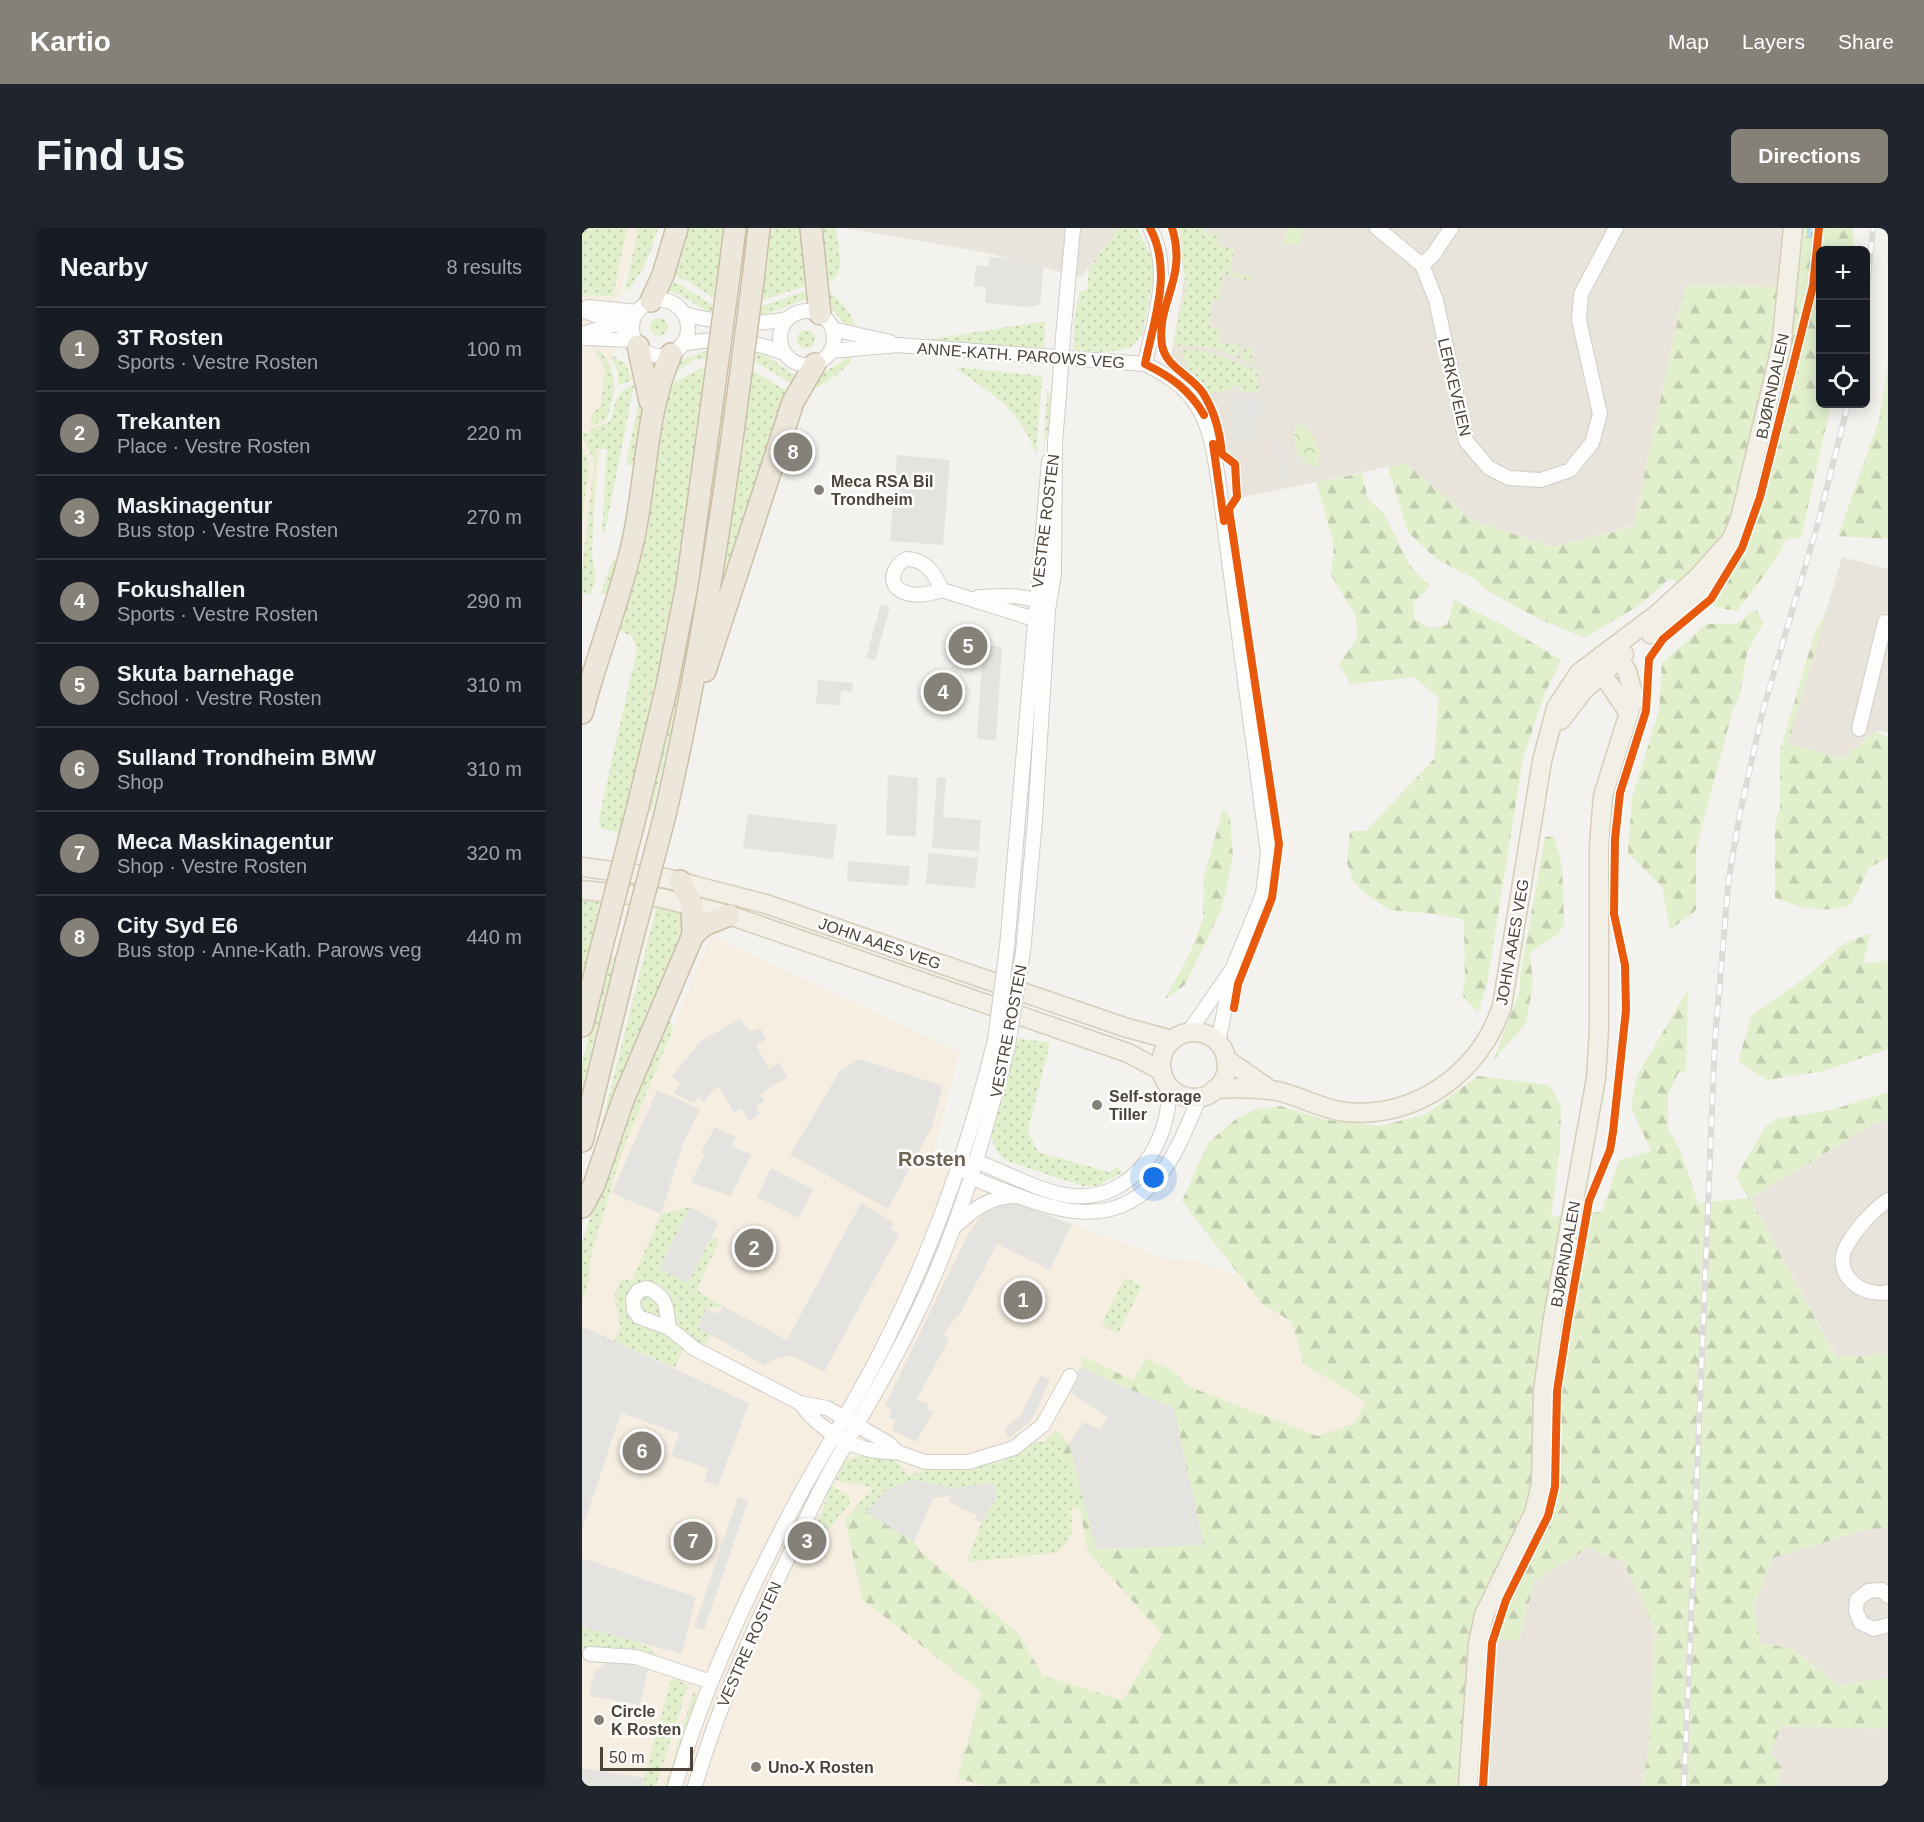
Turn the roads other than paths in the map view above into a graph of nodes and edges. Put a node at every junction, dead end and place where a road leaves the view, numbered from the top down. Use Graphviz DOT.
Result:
graph roads {
  1 [pos="677,228"];
  2 [pos="735,228"];
  3 [pos="759,228"];
  4 [pos="811,228"];
  5 [pos="1073,228"];
  6 [pos="1150,228"];
  7 [pos="1377,228"];
  8 [pos="1451,228"];
  9 [pos="1616,228"];
  10 [pos="1793,228"];
  11 [pos="1422,266"];
  12 [pos="644,306"];
  13 [pos="582,308"];
  14 [pos="684,314"];
  15 [pos="787,319"];
  16 [pos="826,321"];
  17 [pos="619,324"];
  18 [pos="582,336"];
  19 [pos="636,343"];
  20 [pos="898,345"];
  21 [pos="676,349"];
  22 [pos="784,353"];
  23 [pos="823,358"];
  24 [pos="1145,364"];
  25 [pos="652,408"];
  26 [pos="1055,442"];
  27 [pos="942,590"];
  28 [pos="965,598"];
  29 [pos="1035,599"];
  30 [pos="1048,610"];
  31 [pos="1034,619"];
  32 [pos="1885,622"];
  33 [pos="1607,662"];
  34 [pos="1873,677"];
  35 [pos="1888,681"];
  36 [pos="582,713"];
  37 [pos="1859,729"];
  38 [pos="683,735"];
  39 [pos="582,867"];
  40 [pos="680,881"];
  41 [pos="582,890"];
  42 [pos="692,904"];
  43 [pos="729,915"];
  44 [pos="693,935"];
  45 [pos="1233,968"];
  46 [pos="582,1026"];
  47 [pos="1180,1037"];
  48 [pos="1222,1051"];
  49 [pos="1166,1079"];
  50 [pos="1270,1090"];
  51 [pos="1208,1093"];
  52 [pos="582,1141"];
  53 [pos="978,1162"];
  54 [pos="961,1164"];
  55 [pos="972,1178"];
  56 [pos="1019,1196"];
  57 [pos="1888,1200"];
  58 [pos="582,1207"];
  59 [pos="955,1227"];
  60 [pos="1888,1292"];
  61 [pos="669,1328"];
  62 [pos="1070,1376"];
  63 [pos="800,1403"];
  64 [pos="844,1417"];
  65 [pos="859,1425"];
  66 [pos="834,1434"];
  67 [pos="848,1442"];
  68 [pos="897,1452"];
  69 [pos="1888,1596"];
  70 [pos="1888,1625"];
  71 [pos="590,1654"];
  72 [pos="711,1682"];
  73 [pos="675,1786"];
  74 [pos="695,1786"];
  75 [pos="1468,1786"];
  1 -- 12 [label="highway"];
  2 -- 46 [label="highway, bridge"];
  3 -- 38 [label="highway, bridge"];
  4 -- 16 [label="highway"];
  5 -- 26 [label="street, VESTRE ROSTEN, bridge"];
  6 -- 24 [label="street, ANNE-KATH. PAROWS VEG"];
  7 -- 11 [label="street, LERKEVEIEN"];
  8 -- 11 [label="street"];
  9 -- 11 [label="street, LERKEVEIEN"];
  10 -- 33 [label="main road, BJØRNDALEN"];
  12 -- 13 [label="street"];
  12 -- 14 [label="street"];
  12 -- 17 [label="street"];
  12 -- 19 [label="street"];
  13 -- 17 [label="street"];
  14 -- 15 [label="street"];
  14 -- 21 [label="street"];
  15 -- 16 [label="street"];
  15 -- 22 [label="street"];
  16 -- 20 [label="street, ANNE-KATH. PAROWS VEG"];
  16 -- 23 [label="street"];
  17 -- 18 [label="street"];
  17 -- 19 [label="street"];
  18 -- 19 [label="street"];
  19 -- 21 [label="street"];
  19 -- 25 [label="highway"];
  20 -- 23 [label="street, ANNE-KATH. PAROWS VEG"];
  20 -- 24 [label="street, ANNE-KATH. PAROWS VEG"];
  21 -- 22 [label="street"];
  21 -- 25 [label="highway"];
  22 -- 23 [label="street"];
  23 -- 38 [label="highway"];
  24 -- 45 [label="street, ANNE-KATH. PAROWS VEG"];
  25 -- 36 [label="highway"];
  26 -- 29 [label="street, VESTRE ROSTEN"];
  26 -- 30 [label="street, VESTRE ROSTEN"];
  27 -- 28 [label="street, VESTRE ROSTEN"];
  28 -- 29 [label="street, VESTRE ROSTEN"];
  28 -- 31 [label="street, VESTRE ROSTEN"];
  29 -- 30 [label="street, VESTRE ROSTEN"];
  29 -- 31 [label="street, VESTRE ROSTEN"];
  30 -- 31 [label="street, VESTRE ROSTEN"];
  30 -- 53 [label="street, VESTRE ROSTEN, bridge"];
  31 -- 54 [label="street, VESTRE ROSTEN, bridge"];
  32 -- 34 [label="street"];
  33 -- 50 [label="main road, JOHN AAES VEG"];
  33 -- 75 [label="main road, BJØRNDALEN"];
  34 -- 35 [label="street"];
  34 -- 37 [label="street"];
  38 -- 52 [label="highway, bridge"];
  39 -- 40 [label="main road, JOHN AAES VEG"];
  40 -- 42 [label="highway"];
  40 -- 47 [label="main road, JOHN AAES VEG"];
  41 -- 42 [label="main road, JOHN AAES VEG"];
  42 -- 43 [label="main road, JOHN AAES VEG"];
  42 -- 44 [label="highway"];
  43 -- 44 [label="highway"];
  43 -- 49 [label="main road, JOHN AAES VEG"];
  44 -- 58 [label="highway"];
  45 -- 47 [label="street, ANNE-KATH. PAROWS VEG"];
  45 -- 48 [label="street, ANNE-KATH. PAROWS VEG"];
  47 -- 48 [label="main road"];
  47 -- 49 [label="main road"];
  48 -- 50 [label="main road, JOHN AAES VEG"];
  48 -- 51 [label="main road"];
  49 -- 51 [label="main road"];
  49 -- 53 [label="street"];
  50 -- 51 [label="main road, JOHN AAES VEG"];
  51 -- 56 [label="street"];
  53 -- 54 [label="street"];
  53 -- 55 [label="street, VESTRE ROSTEN"];
  54 -- 55 [label="street"];
  54 -- 64 [label="street, VESTRE ROSTEN"];
  55 -- 56 [label="street"];
  55 -- 59 [label="street, VESTRE ROSTEN"];
  56 -- 59 [label="street"];
  57 -- 60 [label="street"];
  59 -- 65 [label="street, VESTRE ROSTEN"];
  61 -- 63 [label="street"];
  62 -- 68 [label="street"];
  63 -- 64 [label="street"];
  63 -- 66 [label="street"];
  64 -- 65 [label="street"];
  64 -- 66 [label="street, VESTRE ROSTEN"];
  65 -- 67 [label="street, VESTRE ROSTEN"];
  65 -- 68 [label="street"];
  66 -- 67 [label="street"];
  66 -- 72 [label="street, VESTRE ROSTEN"];
  67 -- 68 [label="street"];
  67 -- 74 [label="street, VESTRE ROSTEN"];
  69 -- 70 [label="street"];
  71 -- 72 [label="street, VESTRE ROSTEN"];
  72 -- 73 [label="street, VESTRE ROSTEN"];
}
